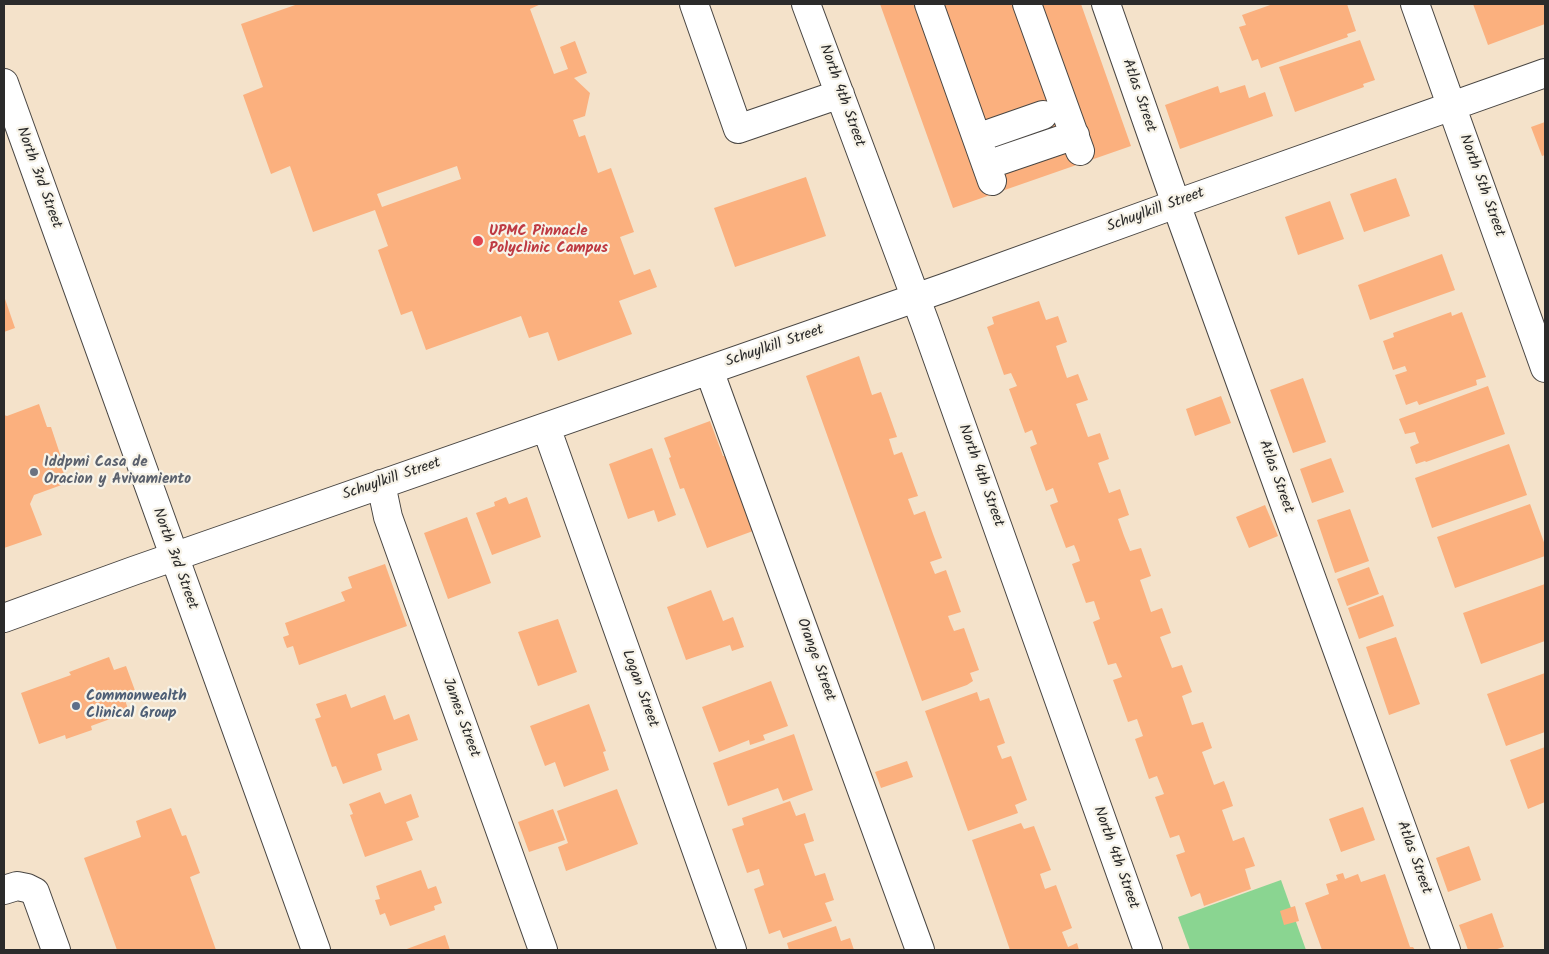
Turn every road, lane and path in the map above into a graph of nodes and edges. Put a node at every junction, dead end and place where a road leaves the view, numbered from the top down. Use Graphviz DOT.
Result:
graph roads {
  1 [pos="694,4"];
  2 [pos="806,4"];
  3 [pos="929,4"];
  4 [pos="1027,4"];
  5 [pos="1106,4"];
  6 [pos="1415,4"];
  7 [pos="1545,74"];
  8 [pos="4,83"];
  9 [pos="840,94"];
  10 [pos="1452,107"];
  11 [pos="1043,115"];
  12 [pos="977,138"];
  13 [pos="1176,204"];
  14 [pos="916,298"];
  15 [pos="1545,368"];
  16 [pos="709,370"];
  17 [pos="546,427"];
  18 [pos="382,484"];
  19 [pos="173,556"];
  20 [pos="4,618"];
  21 [pos="4,890"];
  22 [pos="56,950"];
  23 [pos="316,950"];
  24 [pos="543,950"];
  25 [pos="732,950"];
  26 [pos="920,950"];
  27 [pos="1148,950"];
  28 [pos="1446,950"];
  1 -- 9 [label="street"];
  2 -- 9 [label="street, North 4th Street"];
  3 -- 12 [label="street"];
  4 -- 12 [label="street"];
  5 -- 13 [label="street, Atlas Street"];
  6 -- 10 [label="street, North 5th Street"];
  7 -- 10 [label="street, Schuylkill Street"];
  8 -- 19 [label="street, North 3rd Street"];
  9 -- 14 [label="street, North 4th Street"];
  10 -- 13 [label="street, Schuylkill Street"];
  10 -- 15 [label="street, North 5th Street"];
  11 -- 12 [label="street"];
  13 -- 14 [label="street, Schuylkill Street"];
  13 -- 28 [label="street, Atlas Street"];
  14 -- 16 [label="street, Schuylkill Street"];
  14 -- 27 [label="street, North 4th Street"];
  16 -- 17 [label="street, Schuylkill Street"];
  16 -- 26 [label="street, Orange Street"];
  17 -- 18 [label="street, Schuylkill Street"];
  17 -- 25 [label="street, Logan Street"];
  18 -- 19 [label="street, Schuylkill Street"];
  18 -- 24 [label="street, James Street"];
  19 -- 20 [label="street, Schuylkill Street"];
  19 -- 23 [label="street, North 3rd Street"];
  21 -- 22 [label="street"];
}
